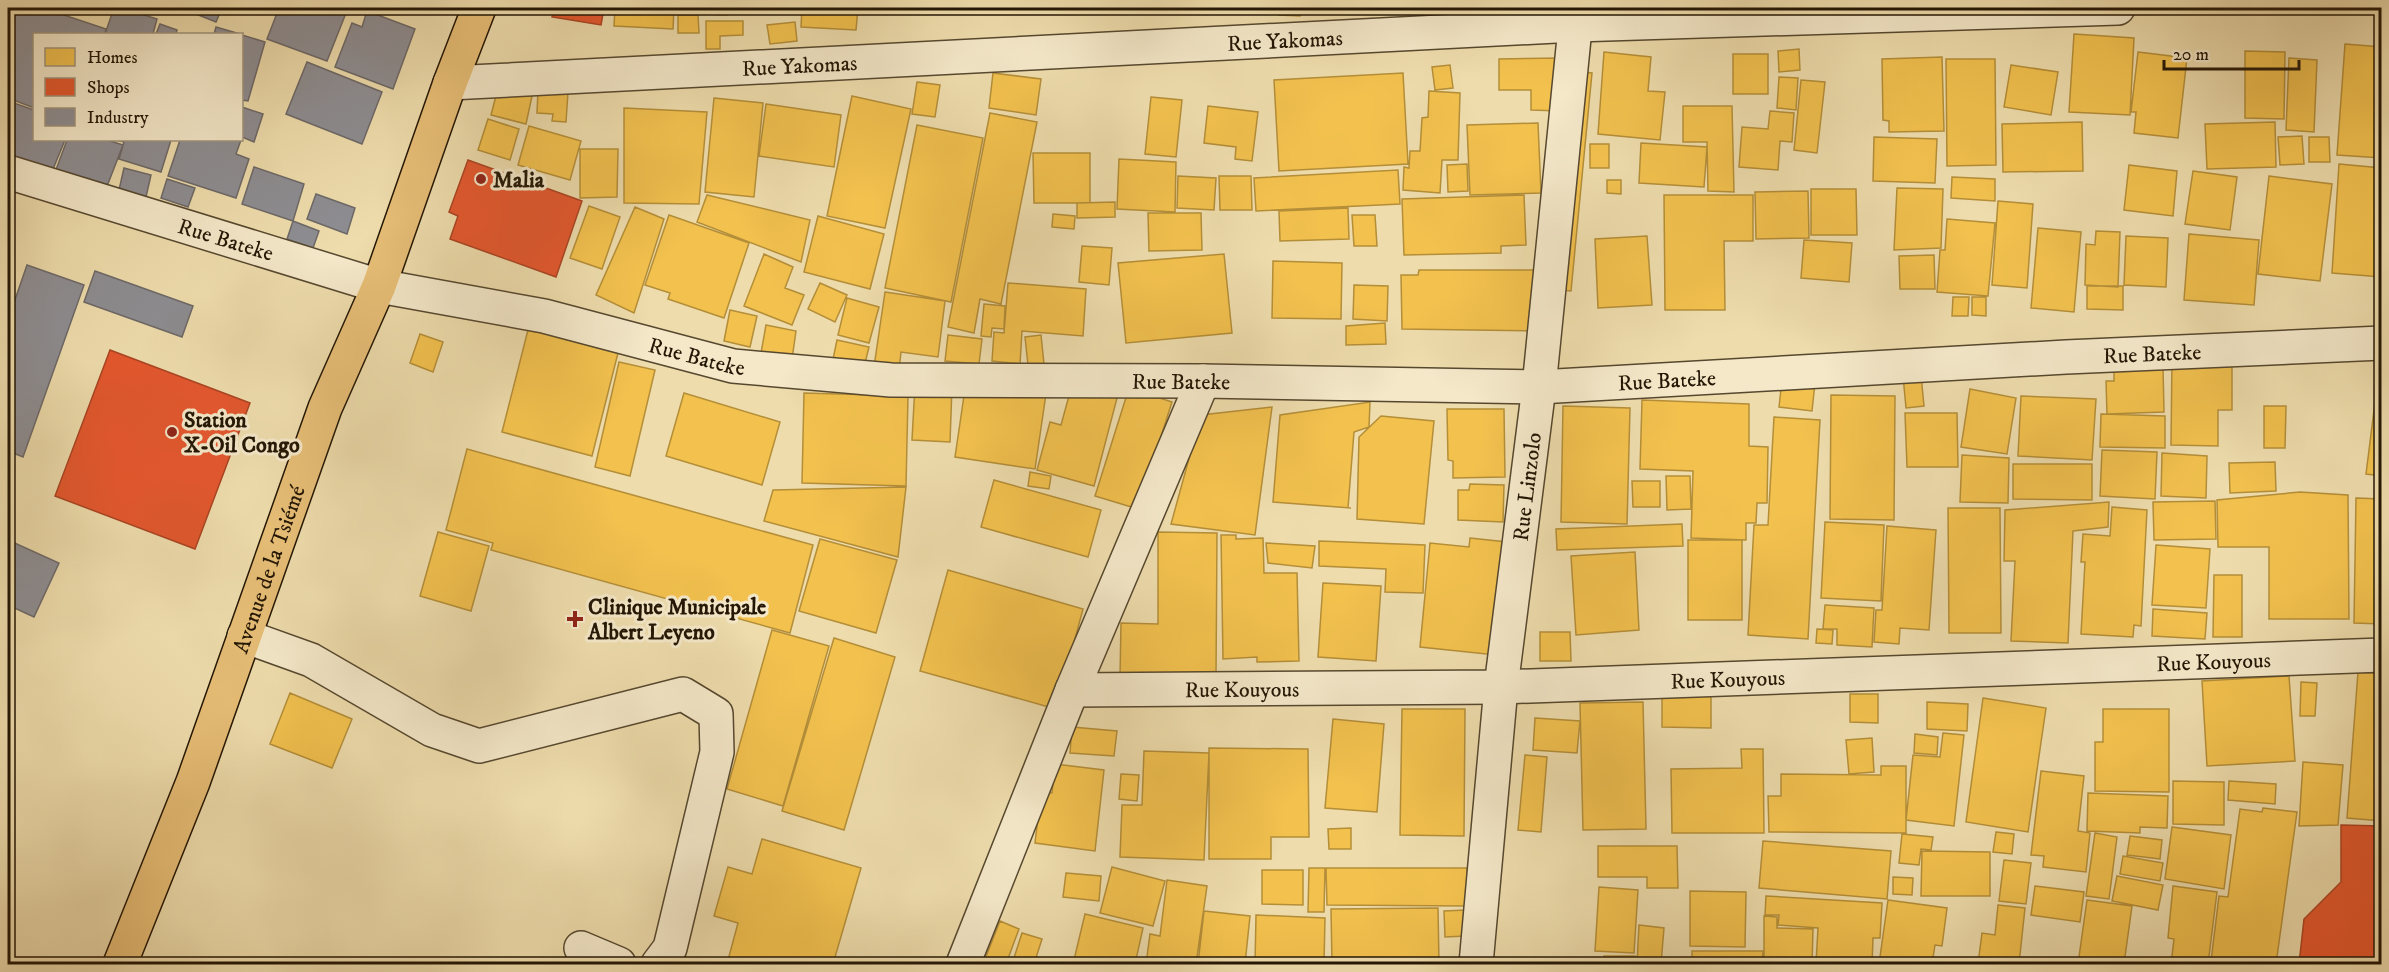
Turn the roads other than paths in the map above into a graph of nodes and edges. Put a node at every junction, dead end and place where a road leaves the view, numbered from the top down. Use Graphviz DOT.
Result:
graph roads {
  1 [pos="479,8"];
  2 [pos="2118,8"];
  3 [pos="1576,16"];
  4 [pos="450,83"];
  5 [pos="8,172"];
  6 [pos="379,286"];
  7 [pos="2382,343"];
  8 [pos="1203,381"];
  9 [pos="1539,387"];
  10 [pos="244,636"];
  11 [pos="2382,656"];
  12 [pos="1501,687"];
  13 [pos="1072,690"];
  14 [pos="581,948"];
  15 [pos="120,964"];
  16 [pos="619,964"];
  17 [pos="658,964"];
  18 [pos="963,964"];
  19 [pos="1476,964"];
  1 -- 4 [label="main road, Avenue de la Tsiémé"];
  2 -- 3 [label="street, Rue Yakomas"];
  3 -- 4 [label="street, Rue Yakomas"];
  3 -- 9 [label="street, Rue Linzolo"];
  4 -- 6 [label="main road, Avenue de la Tsiémé"];
  5 -- 6 [label="street, Rue Bateke"];
  6 -- 8 [label="street, Rue Bateke"];
  6 -- 10 [label="main road, Avenue de la Tsiémé"];
  7 -- 9 [label="street, Rue Bateke"];
  8 -- 9 [label="street, Rue Bateke"];
  8 -- 13 [label="street"];
  9 -- 12 [label="street, Rue Linzolo"];
  10 -- 15 [label="main road, Avenue de la Tsiémé"];
  10 -- 17 [label="street"];
  11 -- 12 [label="street, Rue Kouyous"];
  12 -- 13 [label="street, Rue Kouyous"];
  12 -- 19 [label="street, Rue Linzolo"];
  13 -- 18 [label="street"];
  14 -- 16 [label="street"];
}
